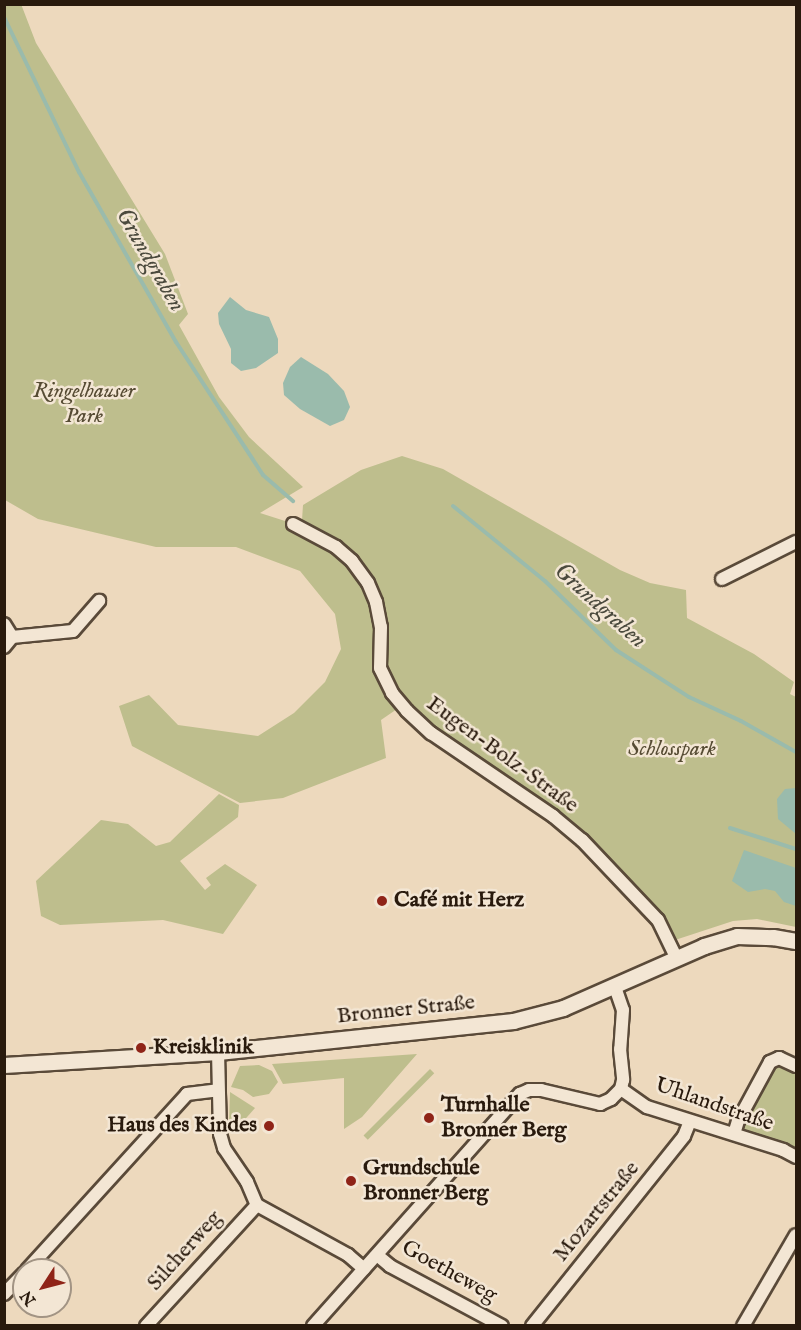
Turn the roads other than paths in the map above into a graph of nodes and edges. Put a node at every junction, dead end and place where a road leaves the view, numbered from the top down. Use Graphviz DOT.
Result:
graph roads {
  1 [pos="292,524"];
  2 [pos="796,542"];
  3 [pos="722,579"];
  4 [pos="99,601"];
  5 [pos="4,624"];
  6 [pos="8,642"];
  7 [pos="796,941"];
  8 [pos="676,957"];
  9 [pos="615,987"];
  10 [pos="218,1052"];
  11 [pos="4,1065"];
  12 [pos="796,1066"];
  13 [pos="621,1089"];
  14 [pos="218,1090"];
  15 [pos="690,1121"];
  16 [pos="734,1134"];
  17 [pos="796,1157"];
  18 [pos="257,1205"];
  19 [pos="796,1235"];
  20 [pos="377,1255"];
  21 [pos="37,1258"];
  22 [pos="364,1269"];
  23 [pos="147,1326"];
  24 [pos="313,1326"];
  25 [pos="502,1326"];
  26 [pos="532,1326"];
  27 [pos="743,1326"];
  1 -- 8 [label="street, Eugen-Bolz-Straße"];
  2 -- 3 [label="street"];
  4 -- 6 [label="street"];
  5 -- 6 [label="street"];
  7 -- 8 [label="street, Bronner Straße"];
  8 -- 9 [label="street, Bronner Straße"];
  9 -- 10 [label="street, Bronner Straße"];
  9 -- 13 [label="street, Uhlandstraße"];
  10 -- 11 [label="street, Bronner Straße"];
  10 -- 14 [label="street"];
  12 -- 16 [label="street"];
  13 -- 15 [label="street, Uhlandstraße"];
  13 -- 20 [label="street, Uhlandstraße"];
  14 -- 18 [label="street"];
  14 -- 21 [label="street"];
  15 -- 16 [label="street, Uhlandstraße"];
  15 -- 26 [label="street, Mozartstraße"];
  16 -- 17 [label="street, Uhlandstraße"];
  18 -- 22 [label="street"];
  18 -- 23 [label="street, Silcherweg"];
  19 -- 27 [label="street"];
  20 -- 22 [label="street"];
  20 -- 25 [label="street, Goetheweg"];
  22 -- 24 [label="street"];
}
